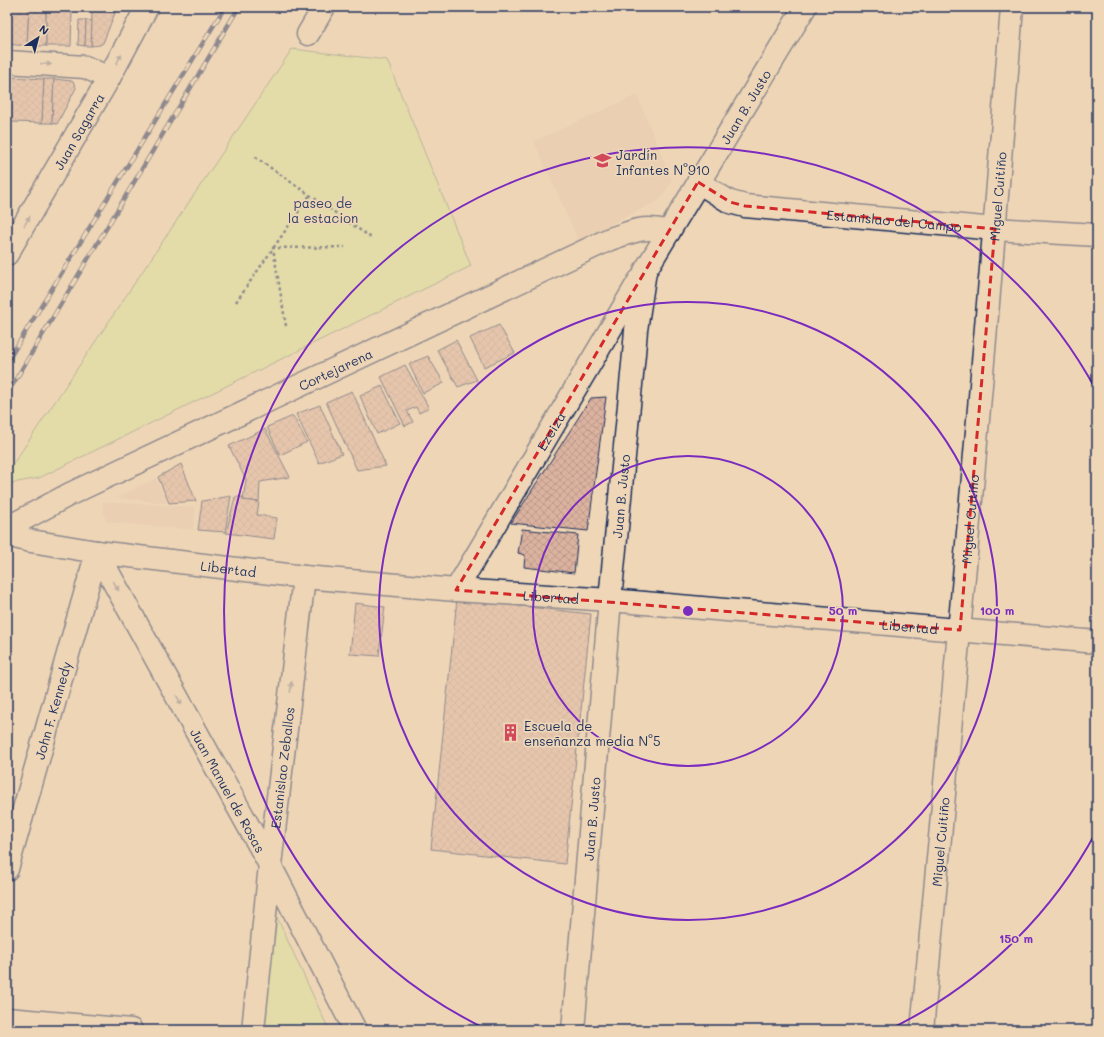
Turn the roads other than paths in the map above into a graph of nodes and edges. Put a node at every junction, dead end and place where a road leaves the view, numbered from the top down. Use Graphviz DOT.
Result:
graph roads {
  1 [pos="147,7"];
  2 [pos="324,7"];
  3 [pos="805,7"];
  4 [pos="1012,7"];
  5 [pos="308,34"];
  6 [pos="7,62"];
  7 [pos="109,78"];
  8 [pos="698,182"];
  9 [pos="995,229"];
  10 [pos="669,232"];
  11 [pos="1097,235"];
  12 [pos="7,254"];
  13 [pos="645,271"];
  14 [pos="7,528"];
  15 [pos="7,534"];
  16 [pos="97,552"];
  17 [pos="304,577"];
  18 [pos="456,590"];
  19 [pos="610,600"];
  20 [pos="960,630"];
  21 [pos="1097,642"];
  22 [pos="270,865"];
  23 [pos="7,869"];
  24 [pos="7,1019"];
  25 [pos="131,1030"];
  26 [pos="253,1030"];
  27 [pos="355,1030"];
  28 [pos="573,1030"];
  29 [pos="922,1030"];
  7 -- 1 [label="street, Juan Sagarra, one-way"];
  2 -- 5 [label="street"];
  3 -- 8 [label="street, Juan B. Justo"];
  4 -- 9 [label="street, Miguel Cuitiño"];
  6 -- 7 [label="street, one-way"];
  12 -- 7 [label="street, Juan Sagarra, one-way"];
  8 -- 9 [label="street, Estanislao del Campo"];
  8 -- 10 [label="street, Juan B. Justo"];
  9 -- 11 [label="street, Estanislao del Campo"];
  9 -- 20 [label="street, Miguel Cuitiño"];
  10 -- 13 [label="street, Juan B. Justo"];
  10 -- 14 [label="street, Cortejarena"];
  13 -- 18 [label="street, Ezeiza"];
  13 -- 19 [label="street, Juan B. Justo"];
  15 -- 16 [label="street, Libertad"];
  16 -- 17 [label="street, Libertad"];
  16 -- 22 [label="street, Juan Manuel de Rosas, one-way"];
  16 -- 23 [label="street, John F. Kennedy"];
  17 -- 18 [label="street, Libertad"];
  22 -- 17 [label="street, Estanislao Zeballos, one-way"];
  18 -- 19 [label="street, Libertad"];
  19 -- 20 [label="street, Libertad"];
  19 -- 28 [label="street, Juan B. Justo"];
  20 -- 21 [label="street, Libertad"];
  20 -- 29 [label="street, Miguel Cuitiño"];
  22 -- 26 [label="street, Estanislao Zeballos"];
  22 -- 27 [label="street, Juan Manuel de Rosas"];
  24 -- 25 [label="street"];
}
